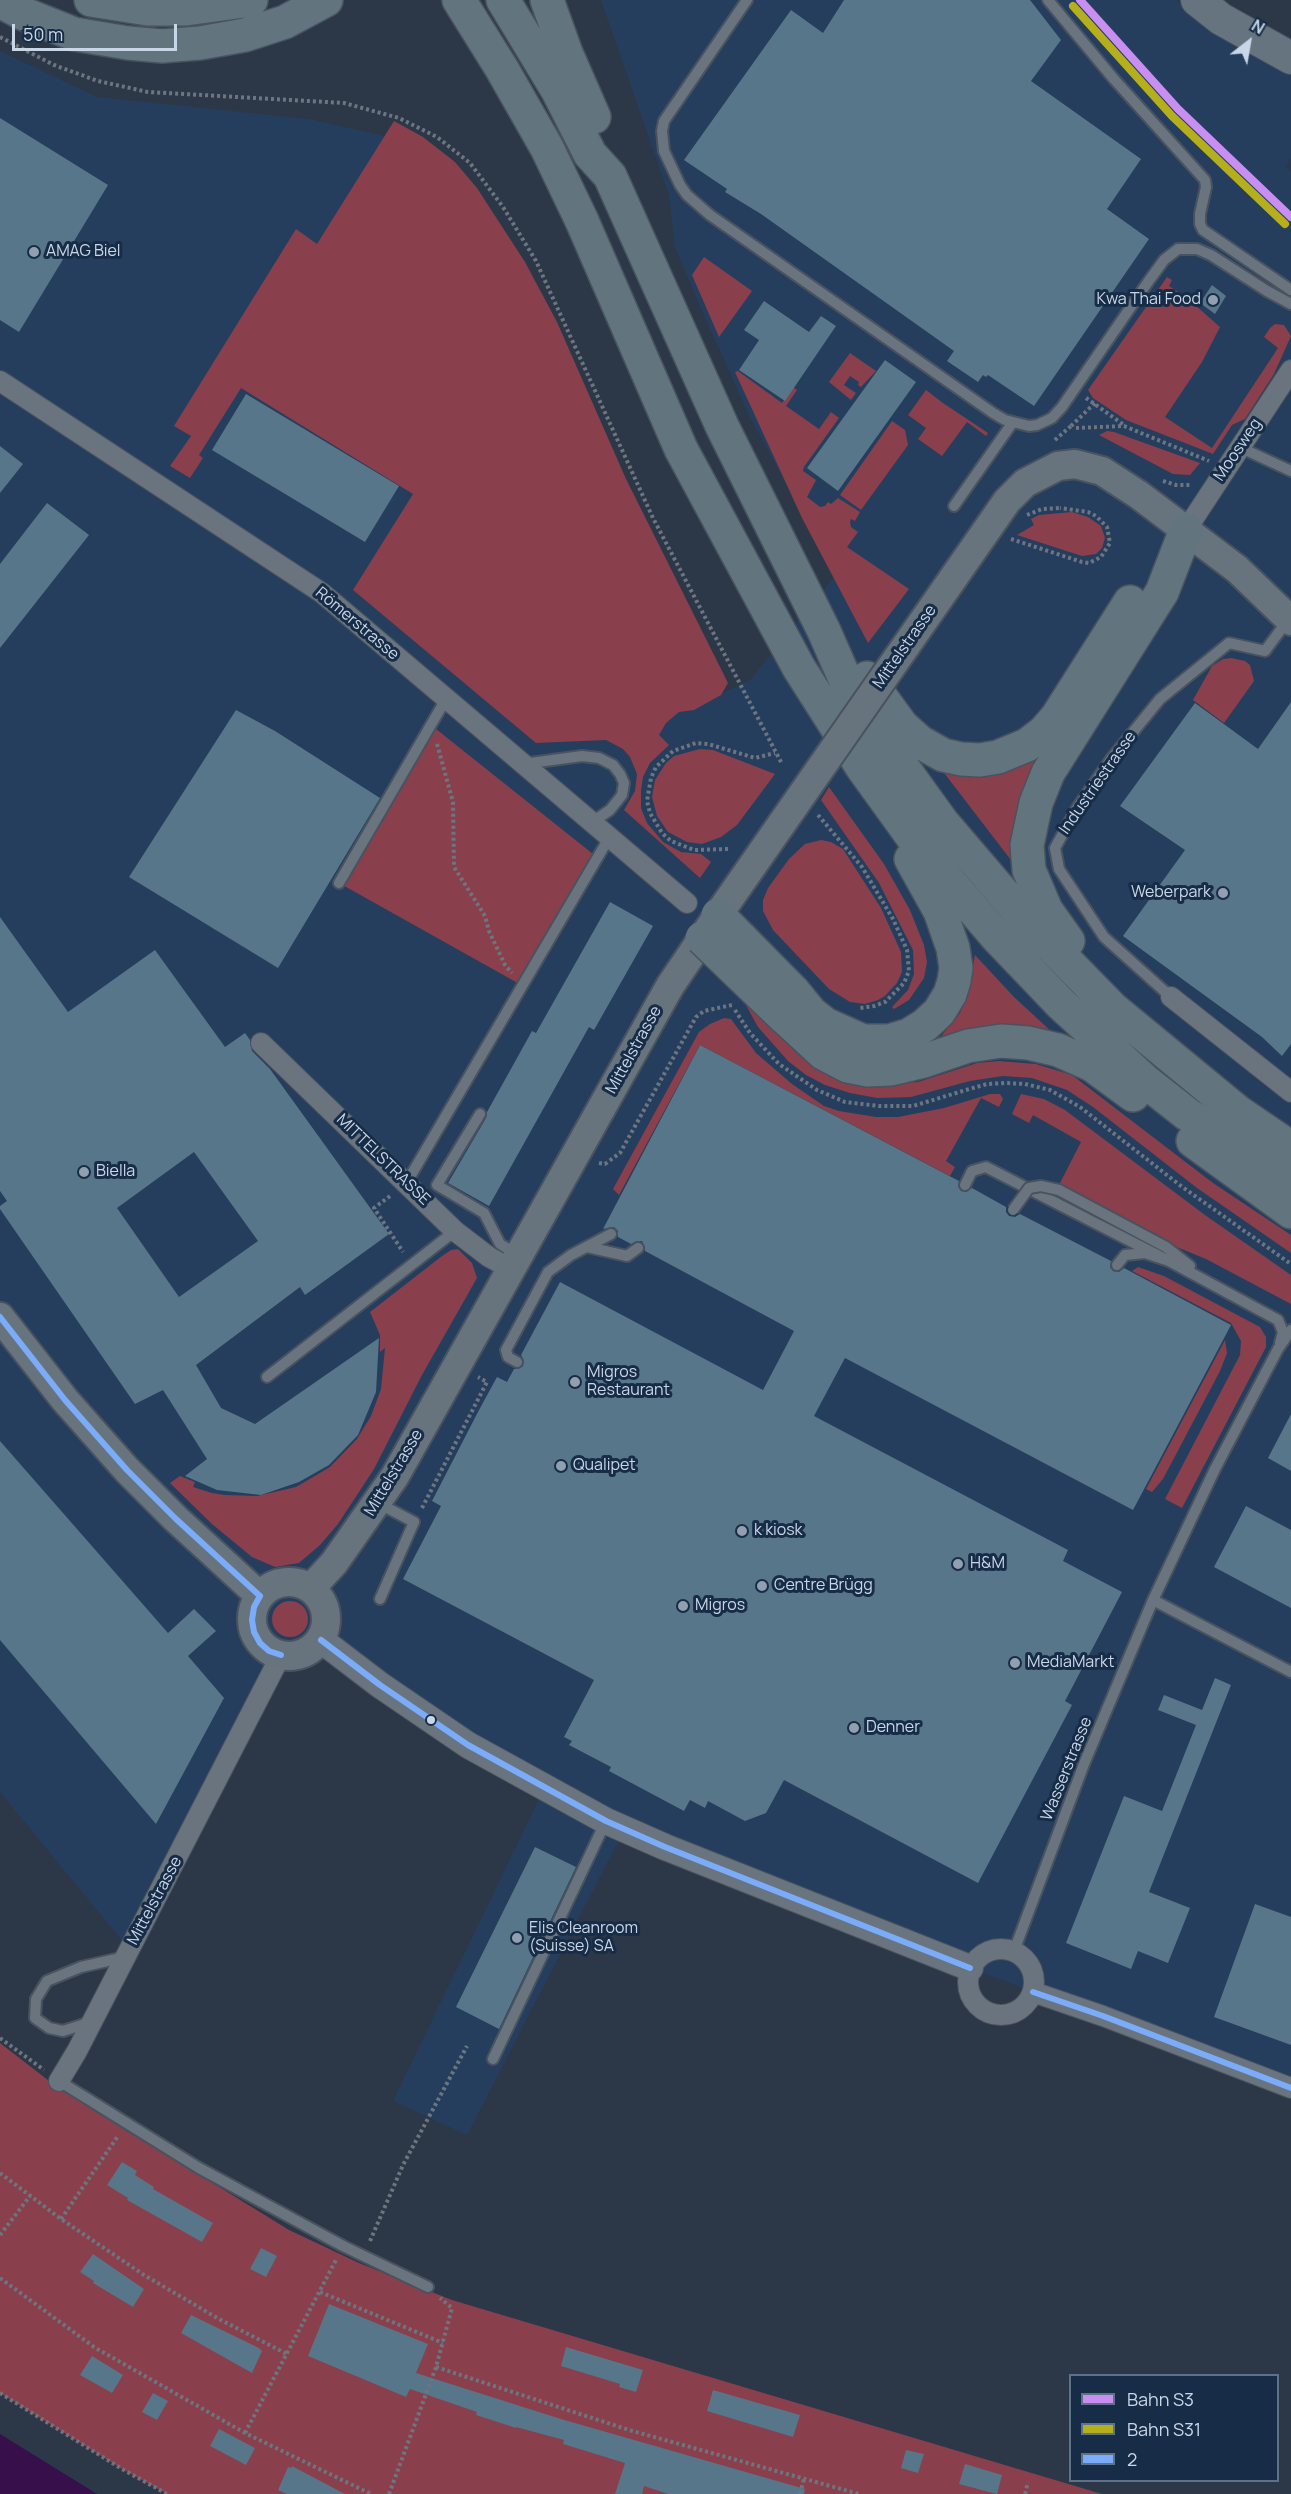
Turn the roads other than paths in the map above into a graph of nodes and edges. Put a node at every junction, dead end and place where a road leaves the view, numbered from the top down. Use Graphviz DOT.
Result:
graph roads {
  1 [pos="91,0"];
  2 [pos="251,0"];
  3 [pos="326,0"];
  4 [pos="459,0"];
  5 [pos="503,0"];
  6 [pos="547,0"];
  7 [pos="747,0"];
  8 [pos="1048,0"];
  9 [pos="1197,0"];
  10 [pos="0,1"];
  11 [pos="1291,58"];
  12 [pos="610,176"];
  13 [pos="1291,290"];
  14 [pos="1291,304"];
  15 [pos="1291,370"];
  16 [pos="0,381"];
  17 [pos="1013,422"];
  18 [pos="1239,447"];
  19 [pos="1291,471"];
  20 [pos="954,506"];
  21 [pos="1186,530"];
  22 [pos="996,533"];
  23 [pos="1290,620"];
  24 [pos="824,630"];
  25 [pos="446,699"];
  26 [pos="522,764"];
  27 [pos="862,767"];
  28 [pos="591,822"];
  29 [pos="609,838"];
  30 [pos="339,883"];
  31 [pos="687,903"];
  32 [pos="710,926"];
  33 [pos="1171,997"];
  34 [pos="788,1004"];
  35 [pos="1113,1009"];
  36 [pos="261,1043"];
  37 [pos="1291,1092"];
  38 [pos="480,1114"];
  39 [pos="1291,1148"];
  40 [pos="1291,1181"];
  41 [pos="407,1182"];
  42 [pos="965,1185"];
  43 [pos="1013,1210"];
  44 [pos="1291,1212"];
  45 [pos="455,1231"];
  46 [pos="611,1234"];
  47 [pos="587,1247"];
  48 [pos="638,1248"];
  49 [pos="1169,1261"];
  50 [pos="515,1262"];
  51 [pos="1117,1265"];
  52 [pos="1216,1287"];
  53 [pos="0,1317"];
  54 [pos="1291,1330"];
  55 [pos="1278,1349"];
  56 [pos="517,1362"];
  57 [pos="267,1377"];
  58 [pos="378,1503"];
  59 [pos="311,1588"];
  60 [pos="260,1596"];
  61 [pos="380,1599"];
  62 [pos="1153,1600"];
  63 [pos="321,1640"];
  64 [pos="281,1655"];
  65 [pos="1291,1672"];
  66 [pos="606,1821"];
  67 [pos="1014,1951"];
  68 [pos="125,1957"];
  69 [pos="970,1968"];
  70 [pos="1033,1992"];
  71 [pos="92,2022"];
  72 [pos="493,2059"];
  73 [pos="59,2080"];
  74 [pos="1291,2088"];
  75 [pos="428,2287"];
  1 -- 2 [label="highway"];
  3 -- 10 [label="highway"];
  4 -- 27 [label="highway"];
  5 -- 12 [label="highway"];
  6 -- 12 [label="highway"];
  7 -- 17 [label="lane"];
  8 -- 13 [label="lane"];
  9 -- 11 [label="main road"];
  12 -- 24 [label="highway"];
  14 -- 17 [label="lane"];
  15 -- 18 [label="street, Moosweg"];
  16 -- 25 [label="street, Römerstrasse"];
  17 -- 20 [label="lane"];
  18 -- 19 [label="lane"];
  18 -- 21 [label="street, Moosweg"];
  21 -- 22 [label="main road, Industriestrasse, bridge"];
  21 -- 23 [label="main road, Industriestrasse"];
  21 -- 24 [label="highway"];
  21 -- 35 [label="highway"];
  22 -- 32 [label="main road, Mittelstrasse, bridge"];
  23 -- 33 [label="lane, Industriestrasse"];
  24 -- 35 [label="highway"];
  25 -- 26 [label="street, Römerstrasse"];
  25 -- 30 [label="lane"];
  26 -- 28 [label="street, Römerstrasse"];
  26 -- 28 [label="lane"];
  27 -- 34 [label="highway"];
  27 -- 40 [label="highway"];
  28 -- 29 [label="street, Römerstrasse"];
  29 -- 31 [label="street, Römerstrasse"];
  29 -- 41 [label="lane"];
  32 -- 34 [label="highway, bridge"];
  32 -- 50 [label="main road, Mittelstrasse"];
  33 -- 37 [label="street"];
  34 -- 44 [label="highway"];
  35 -- 39 [label="highway"];
  36 -- 41 [label="street, MITTELSTRASSE"];
  38 -- 50 [label="lane"];
  41 -- 45 [label="street, MITTELSTRASSE"];
  42 -- 49 [label="lane"];
  43 -- 52 [label="lane, bridge"];
  45 -- 50 [label="street, MITTELSTRASSE"];
  45 -- 57 [label="lane"];
  46 -- 47 [label="lane"];
  47 -- 48 [label="lane"];
  47 -- 56 [label="lane"];
  49 -- 51 [label="lane"];
  49 -- 52 [label="lane"];
  50 -- 58 [label="main road, Mittelstrasse"];
  52 -- 55 [label="lane"];
  53 -- 60 [label="main road"];
  54 -- 55 [label="lane, Wasserstrasse"];
  55 -- 62 [label="lane, Wasserstrasse"];
  58 -- 59 [label="main road, Mittelstrasse"];
  58 -- 61 [label="lane"];
  59 -- 60 [label="main road"];
  59 -- 63 [label="main road"];
  60 -- 64 [label="main road"];
  62 -- 65 [label="lane"];
  62 -- 67 [label="lane, Wasserstrasse"];
  63 -- 64 [label="main road"];
  63 -- 66 [label="street"];
  64 -- 68 [label="street, Mittelstrasse"];
  66 -- 69 [label="street"];
  66 -- 72 [label="lane"];
  67 -- 69 [label="street"];
  67 -- 70 [label="street"];
  68 -- 71 [label="street, Mittelstrasse"];
  68 -- 71 [label="lane"];
  69 -- 70 [label="street"];
  70 -- 74 [label="street"];
  71 -- 73 [label="street, Mittelstrasse"];
  73 -- 75 [label="lane"];
}
